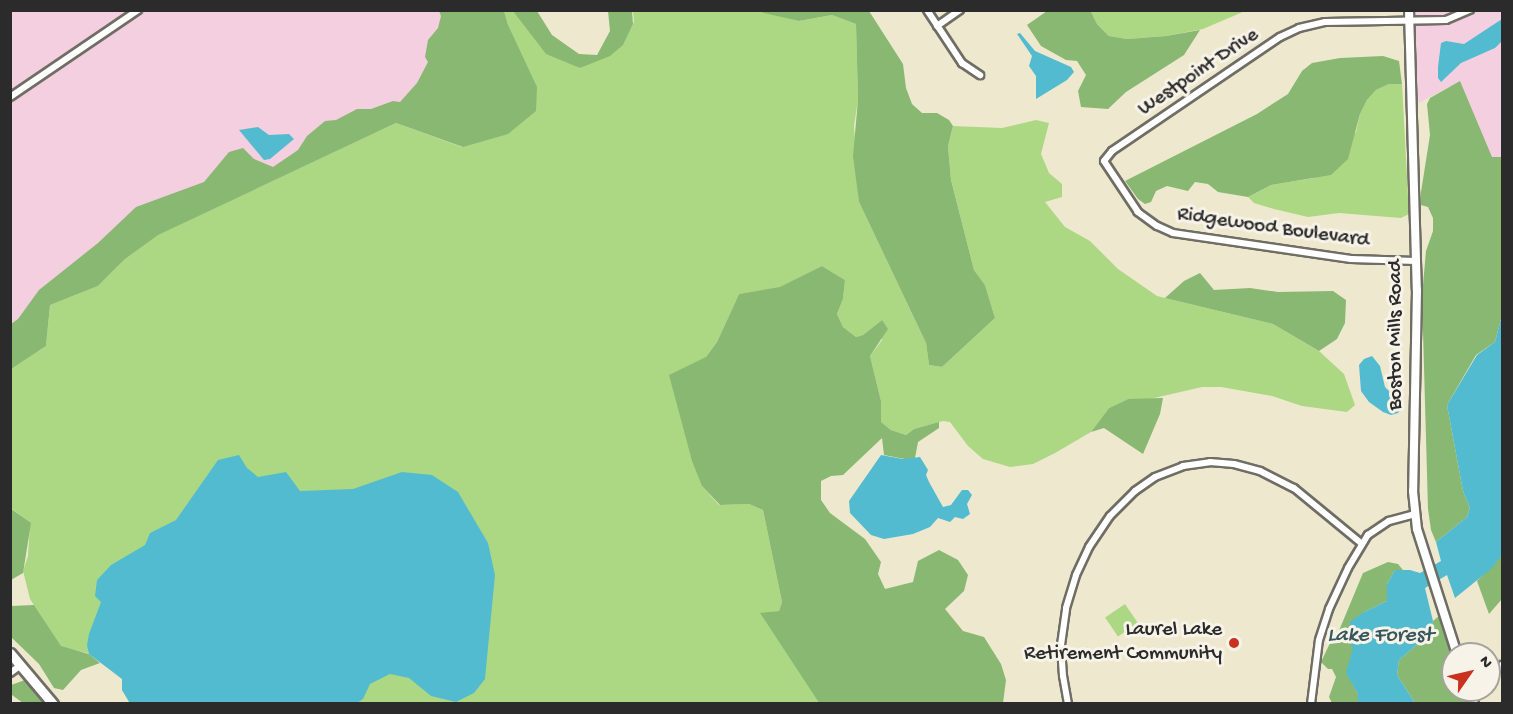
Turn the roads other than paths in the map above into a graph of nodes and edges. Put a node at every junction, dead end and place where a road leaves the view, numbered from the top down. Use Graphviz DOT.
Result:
graph roads {
  1 [pos="138,10"];
  2 [pos="927,10"];
  3 [pos="960,10"];
  4 [pos="1470,10"];
  5 [pos="1409,15"];
  6 [pos="937,26"];
  7 [pos="980,75"];
  8 [pos="10,97"];
  9 [pos="1113,177"];
  10 [pos="1416,261"];
  11 [pos="1415,514"];
  12 [pos="1361,543"];
  13 [pos="1453,642"];
  14 [pos="10,652"];
  15 [pos="21,665"];
  16 [pos="10,673"];
  17 [pos="53,704"];
  18 [pos="1068,704"];
  19 [pos="1311,704"];
  1 -- 8 [label="street"];
  2 -- 6 [label="street"];
  3 -- 6 [label="street"];
  4 -- 5 [label="street"];
  5 -- 9 [label="street, Westpoint Drive"];
  5 -- 10 [label="street, Boston Mills Road"];
  6 -- 7 [label="street"];
  9 -- 10 [label="street, Ridgewood Boulevard"];
  10 -- 11 [label="street, Boston Mills Road"];
  11 -- 12 [label="street"];
  11 -- 13 [label="street, Boston Mills Road"];
  12 -- 18 [label="street"];
  12 -- 19 [label="street"];
  14 -- 15 [label="main road"];
  15 -- 16 [label="street"];
  15 -- 17 [label="main road"];
}
